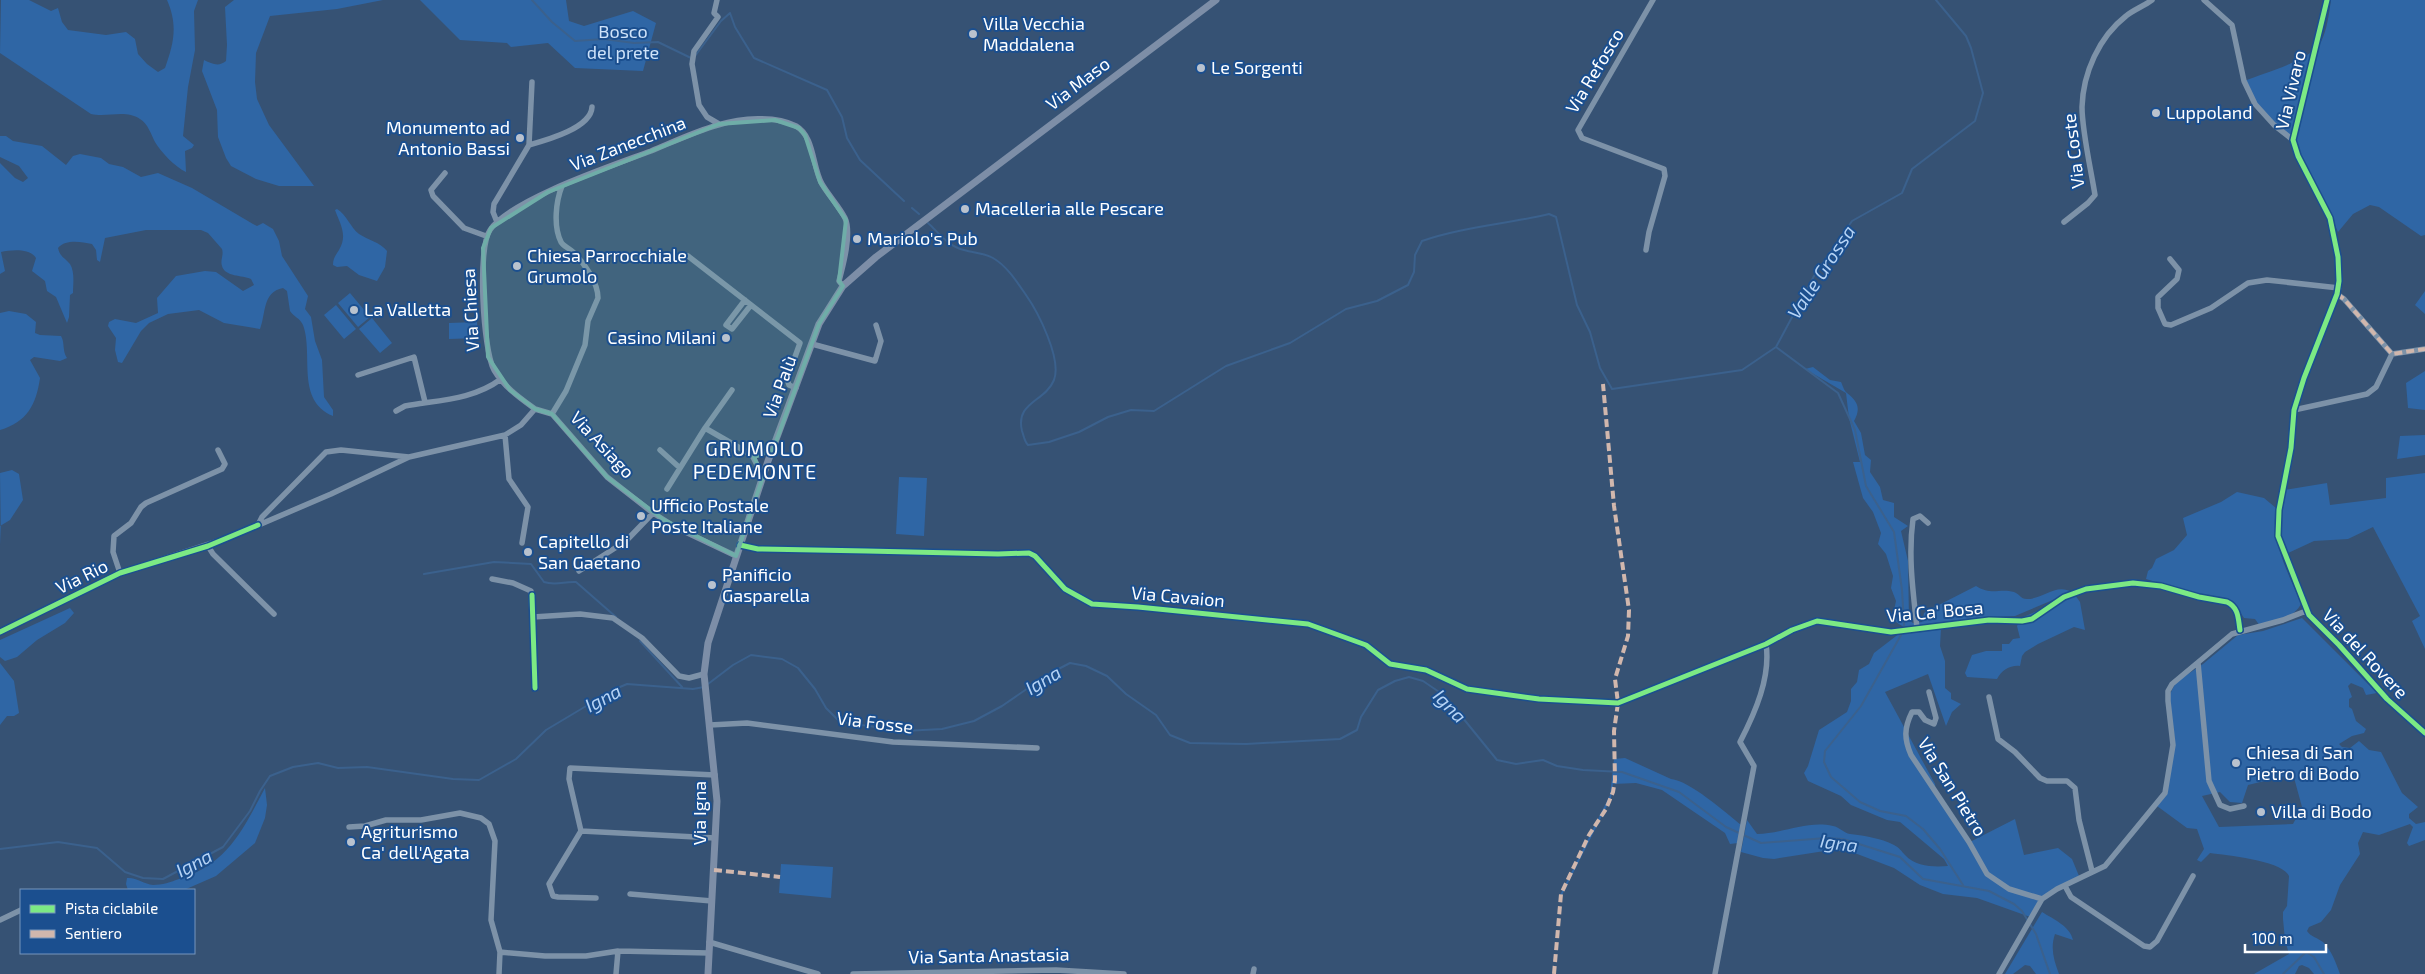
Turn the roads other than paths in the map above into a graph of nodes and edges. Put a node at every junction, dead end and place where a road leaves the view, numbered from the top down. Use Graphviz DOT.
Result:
graph roads {
  1 [pos="717,0"];
  2 [pos="1216,0"];
  3 [pos="1653,0"];
  4 [pos="2152,0"];
  5 [pos="2204,0"];
  6 [pos="2327,0"];
  7 [pos="532,82"];
  8 [pos="592,107"];
  9 [pos="719,124"];
  10 [pos="2293,140"];
  11 [pos="529,145"];
  12 [pos="445,173"];
  13 [pos="562,186"];
  14 [pos="959,194"];
  15 [pos="497,222"];
  16 [pos="2064,222"];
  17 [pos="486,236"];
  18 [pos="1646,250"];
  19 [pos="688,256"];
  20 [pos="2170,259"];
  21 [pos="843,286"];
  22 [pos="2338,291"];
  23 [pos="745,300"];
  24 [pos="751,305"];
  25 [pos="876,325"];
  26 [pos="812,344"];
  27 [pos="2425,349"];
  28 [pos="2392,354"];
  29 [pos="358,374"];
  30 [pos="501,379"];
  31 [pos="797,385"];
  32 [pos="732,390"];
  33 [pos="425,402"];
  34 [pos="535,409"];
  35 [pos="2294,410"];
  36 [pos="396,411"];
  37 [pos="552,414"];
  38 [pos="705,428"];
  39 [pos="505,435"];
  40 [pos="218,450"];
  41 [pos="660,450"];
  42 [pos="773,450"];
  43 [pos="756,456"];
  44 [pos="409,457"];
  45 [pos="768,462"];
  46 [pos="680,468"];
  47 [pos="763,476"];
  48 [pos="667,489"];
  49 [pos="653,513"];
  50 [pos="1928,523"];
  51 [pos="258,525"];
  52 [pos="522,543"];
  53 [pos="740,545"];
  54 [pos="208,546"];
  55 [pos="736,556"];
  56 [pos="579,571"];
  57 [pos="120,574"];
  58 [pos="492,579"];
  59 [pos="2306,610"];
  60 [pos="274,614"];
  61 [pos="533,617"];
  62 [pos="1917,628"];
  63 [pos="2240,630"];
  64 [pos="0,632"];
  65 [pos="1766,644"];
  66 [pos="2198,663"];
  67 [pos="705,676"];
  68 [pos="534,688"];
  69 [pos="1929,692"];
  70 [pos="1989,698"];
  71 [pos="1618,703"];
  72 [pos="710,726"];
  73 [pos="2425,733"];
  74 [pos="1037,748"];
  75 [pos="715,775"];
  76 [pos="2244,806"];
  77 [pos="349,827"];
  78 [pos="581,831"];
  79 [pos="715,838"];
  80 [pos="2092,871"];
  81 [pos="2193,876"];
  82 [pos="2065,886"];
  83 [pos="630,894"];
  84 [pos="596,898"];
  85 [pos="2042,899"];
  86 [pos="712,901"];
  87 [pos="20,910"];
  88 [pos="0,920"];
  89 [pos="709,942"];
  90 [pos="618,951"];
  91 [pos="500,952"];
  92 [pos="709,953"];
  93 [pos="963,973"];
  94 [pos="499,974"];
  95 [pos="616,974"];
  96 [pos="708,974"];
  97 [pos="818,974"];
  98 [pos="853,974"];
  99 [pos="1124,974"];
  100 [pos="1715,974"];
  101 [pos="1999,974"];
  1 -- 9 [label="street"];
  2 -- 14 [label="main road, Via Maso"];
  3 -- 18 [label="street, Via Refosco"];
  4 -- 16 [label="street, Via Coste"];
  5 -- 10 [label="street"];
  6 -- 10 [label="street, Via Vivaro"];
  7 -- 11 [label="street"];
  8 -- 11 [label="street"];
  9 -- 13 [label="street, Via Zanecchina"];
  9 -- 21 [label="street, Via Zanecchina"];
  10 -- 22 [label="street, Via Vivaro"];
  11 -- 15 [label="street"];
  12 -- 17 [label="street"];
  13 -- 15 [label="street"];
  13 -- 37 [label="street, Via Zanecchina"];
  14 -- 21 [label="main road, Via Palù"];
  15 -- 17 [label="street"];
  17 -- 30 [label="street, Via Chiesa"];
  19 -- 23 [label="street"];
  20 -- 22 [label="street"];
  21 -- 26 [label="main road, Via Palù"];
  22 -- 28 [label="street"];
  22 -- 35 [label="street, Via Vivaro"];
  23 -- 24 [label="street"];
  23 -- 24 [label="street"];
  24 -- 31 [label="street"];
  25 -- 26 [label="street"];
  26 -- 31 [label="main road, Via Palù"];
  27 -- 28 [label="street"];
  28 -- 35 [label="street"];
  29 -- 33 [label="street"];
  30 -- 33 [label="street"];
  30 -- 34 [label="street, Via Chiesa"];
  31 -- 42 [label="main road, Via Palù"];
  32 -- 38 [label="street"];
  33 -- 36 [label="street"];
  34 -- 37 [label="street, Via Asiago"];
  34 -- 39 [label="street"];
  35 -- 59 [label="street, Via del Rovere"];
  37 -- 49 [label="street, Via Asiago"];
  38 -- 43 [label="street"];
  38 -- 46 [label="street"];
  39 -- 44 [label="street"];
  39 -- 52 [label="street"];
  40 -- 57 [label="street, Via Rio"];
  41 -- 46 [label="street"];
  42 -- 43 [label="street"];
  42 -- 45 [label="main road, Via Palù"];
  43 -- 45 [label="street"];
  43 -- 47 [label="street"];
  44 -- 51 [label="street, Via Rio"];
  44 -- 51 [label="street, Via Rio"];
  45 -- 47 [label="main road, Via Palù"];
  46 -- 48 [label="street"];
  47 -- 53 [label="main road, Via Palù"];
  49 -- 55 [label="street, Via Asiago"];
  49 -- 56 [label="street"];
  50 -- 62 [label="street, Via Ca' Bosa"];
  51 -- 54 [label="street, Via Rio"];
  53 -- 55 [label="main road, Via Palù"];
  53 -- 71 [label="street, Via Cavaion"];
  54 -- 57 [label="street, Via Rio"];
  54 -- 60 [label="street"];
  55 -- 67 [label="main road, Via Palù"];
  57 -- 64 [label="street, Via Rio"];
  58 -- 61 [label="street"];
  59 -- 63 [label="street"];
  59 -- 73 [label="street, Via del Rovere"];
  61 -- 67 [label="street"];
  61 -- 68 [label="street"];
  62 -- 63 [label="street, Via Ca' Bosa"];
  62 -- 65 [label="street, Via Ca' Bosa"];
  63 -- 66 [label="street"];
  65 -- 71 [label="street, Via Ca' Bosa"];
  65 -- 100 [label="street"];
  66 -- 76 [label="street"];
  66 -- 80 [label="street"];
  67 -- 72 [label="main road, Via Igna"];
  69 -- 85 [label="street, Via San Pietro"];
  70 -- 80 [label="street"];
  72 -- 74 [label="street, Via Fosse"];
  72 -- 75 [label="main road, Via Igna"];
  75 -- 78 [label="street"];
  75 -- 79 [label="main road, Via Igna"];
  77 -- 91 [label="street"];
  78 -- 79 [label="street"];
  78 -- 84 [label="street"];
  79 -- 86 [label="main road, Via Igna"];
  80 -- 82 [label="street"];
  81 -- 82 [label="street"];
  82 -- 85 [label="street"];
  83 -- 86 [label="street"];
  85 -- 101 [label="street"];
  86 -- 89 [label="main road, Via Igna"];
  87 -- 88 [label="street"];
  89 -- 92 [label="main road, Via Igna"];
  89 -- 97 [label="street"];
  90 -- 91 [label="street"];
  90 -- 92 [label="street"];
  90 -- 95 [label="street"];
  91 -- 94 [label="street"];
  92 -- 96 [label="main road, Via Igna"];
  93 -- 98 [label="street, Via Santa Anastasia"];
  93 -- 99 [label="street, Via Santa Anastasia"];
}
